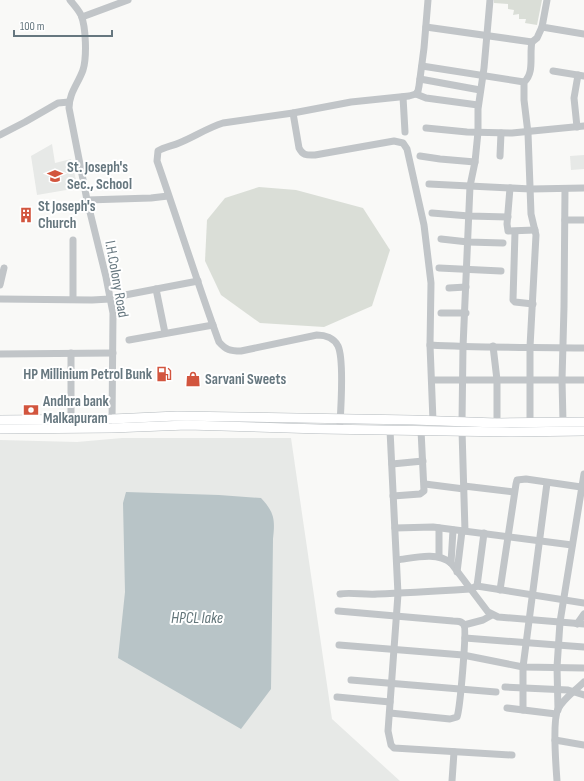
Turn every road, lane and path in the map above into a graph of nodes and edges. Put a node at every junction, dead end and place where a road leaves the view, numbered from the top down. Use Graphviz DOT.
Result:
graph roads {
  1 [pos="70,0"];
  2 [pos="128,0"];
  3 [pos="428,0"];
  4 [pos="490,0"];
  5 [pos="547,0"];
  6 [pos="82,17"];
  7 [pos="426,27"];
  8 [pos="542,27"];
  9 [pos="584,34"];
  10 [pos="487,35"];
  11 [pos="532,42"];
  12 [pos="422,66"];
  13 [pos="553,71"];
  14 [pos="581,75"];
  15 [pos="483,76"];
  16 [pos="420,79"];
  17 [pos="524,82"];
  18 [pos="480,90"];
  19 [pos="416,94"];
  20 [pos="403,97"];
  21 [pos="69,102"];
  22 [pos="478,104"];
  23 [pos="293,113"];
  24 [pos="580,127"];
  25 [pos="426,128"];
  26 [pos="405,132"];
  27 [pos="478,132"];
  28 [pos="528,133"];
  29 [pos="501,134"];
  30 [pos="0,135"];
  31 [pos="420,156"];
  32 [pos="500,156"];
  33 [pos="475,162"];
  34 [pos="429,184"];
  35 [pos="470,186"];
  36 [pos="510,188"];
  37 [pos="565,188"];
  38 [pos="584,188"];
  39 [pos="531,189"];
  40 [pos="168,196"];
  41 [pos="87,200"];
  42 [pos="432,213"];
  43 [pos="469,216"];
  44 [pos="508,217"];
  45 [pos="565,220"];
  46 [pos="584,220"];
  47 [pos="535,230"];
  48 [pos="515,232"];
  49 [pos="441,239"];
  50 [pos="73,240"];
  51 [pos="468,242"];
  52 [pos="503,243"];
  53 [pos="4,268"];
  54 [pos="439,268"];
  55 [pos="467,268"];
  56 [pos="501,271"];
  57 [pos="198,281"];
  58 [pos="0,285"];
  59 [pos="466,287"];
  60 [pos="449,288"];
  61 [pos="156,289"];
  62 [pos="125,295"];
  63 [pos="0,298"];
  64 [pos="73,299"];
  65 [pos="110,299"];
  66 [pos="533,304"];
  67 [pos="441,312"];
  68 [pos="466,313"];
  69 [pos="213,325"];
  70 [pos="165,334"];
  71 [pos="129,340"];
  72 [pos="430,345"];
  73 [pos="493,346"];
  74 [pos="464,347"];
  75 [pos="530,347"];
  76 [pos="564,348"];
  77 [pos="584,348"];
  78 [pos="71,353"];
  79 [pos="113,353"];
  80 [pos="0,354"];
  81 [pos="432,380"];
  82 [pos="497,380"];
  83 [pos="530,380"];
  84 [pos="562,380"];
  85 [pos="584,380"];
  86 [pos="463,381"];
  87 [pos="33,419"];
  88 [pos="70,419"];
  89 [pos="341,419"];
  90 [pos="0,420"];
  91 [pos="433,421"];
  92 [pos="563,422"];
  93 [pos="584,422"];
  94 [pos="497,423"];
  95 [pos="530,423"];
  96 [pos="112,424"];
  97 [pos="462,426"];
  98 [pos="0,429"];
  99 [pos="32,429"];
  100 [pos="340,429"];
  101 [pos="390,430"];
  102 [pos="421,430"];
  103 [pos="584,430"];
  104 [pos="423,461"];
  105 [pos="392,464"];
  106 [pos="584,475"];
  107 [pos="547,483"];
  108 [pos="425,484"];
  109 [pos="464,487"];
  110 [pos="581,487"];
  111 [pos="514,492"];
  112 [pos="393,496"];
  113 [pos="581,500"];
  114 [pos="395,528"];
  115 [pos="439,528"];
  116 [pos="454,530"];
  117 [pos="463,531"];
  118 [pos="484,533"];
  119 [pos="508,536"];
  120 [pos="539,540"];
  121 [pos="572,545"];
  122 [pos="439,556"];
  123 [pos="397,560"];
  124 [pos="451,563"];
  125 [pos="457,572"];
  126 [pos="473,587"];
  127 [pos="500,590"];
  128 [pos="340,594"];
  129 [pos="398,594"];
  130 [pos="532,594"];
  131 [pos="563,599"];
  132 [pos="584,603"];
  133 [pos="338,610"];
  134 [pos="584,614"];
  135 [pos="492,615"];
  136 [pos="396,616"];
  137 [pos="528,620"];
  138 [pos="560,622"];
  139 [pos="581,624"];
  140 [pos="464,625"];
  141 [pos="465,638"];
  142 [pos="526,642"];
  143 [pos="559,644"];
  144 [pos="339,645"];
  145 [pos="584,647"];
  146 [pos="394,649"];
  147 [pos="463,655"];
  148 [pos="558,666"];
  149 [pos="523,667"];
  150 [pos="584,668"];
  151 [pos="351,680"];
  152 [pos="584,682"];
  153 [pos="392,684"];
  154 [pos="505,687"];
  155 [pos="522,688"];
  156 [pos="461,689"];
  157 [pos="557,690"];
  158 [pos="574,691"];
  159 [pos="496,692"];
  160 [pos="584,695"];
  161 [pos="337,697"];
  162 [pos="390,702"];
  163 [pos="507,708"];
  164 [pos="523,710"];
  165 [pos="557,712"];
  166 [pos="390,713"];
  167 [pos="555,740"];
  168 [pos="584,745"];
  169 [pos="454,752"];
  170 [pos="512,755"];
  171 [pos="452,781"];
  172 [pos="557,781"];
  1 -- 6 [label="street, I.H.Colony Road"];
  2 -- 6 [label="street"];
  3 -- 7 [label="street"];
  4 -- 10 [label="street"];
  5 -- 8 [label="street"];
  6 -- 21 [label="street, I.H.Colony Road"];
  7 -- 10 [label="street"];
  7 -- 12 [label="street"];
  8 -- 9 [label="street"];
  8 -- 11 [label="street"];
  10 -- 11 [label="street"];
  10 -- 15 [label="street"];
  11 -- 17 [label="street"];
  12 -- 15 [label="street"];
  12 -- 16 [label="street"];
  13 -- 14 [label="street"];
  14 -- 24 [label="street"];
  15 -- 17 [label="street"];
  15 -- 18 [label="street"];
  16 -- 18 [label="street"];
  16 -- 19 [label="street"];
  17 -- 28 [label="street"];
  18 -- 22 [label="street"];
  19 -- 20 [label="street"];
  19 -- 22 [label="street"];
  20 -- 23 [label="street"];
  20 -- 26 [label="street"];
  21 -- 30 [label="street"];
  21 -- 41 [label="street, I.H.Colony Road"];
  22 -- 27 [label="street"];
  23 -- 40 [label="street"];
  23 -- 72 [label="street"];
  24 -- 28 [label="street"];
  25 -- 27 [label="street"];
  27 -- 29 [label="street"];
  27 -- 33 [label="street"];
  28 -- 29 [label="street"];
  28 -- 39 [label="street"];
  29 -- 32 [label="street"];
  31 -- 33 [label="street"];
  33 -- 35 [label="street"];
  34 -- 35 [label="street"];
  35 -- 36 [label="street"];
  35 -- 43 [label="street"];
  36 -- 39 [label="street"];
  36 -- 44 [label="street"];
  37 -- 38 [label="street"];
  37 -- 39 [label="street"];
  37 -- 45 [label="street"];
  39 -- 47 [label="street"];
  40 -- 41 [label="street"];
  40 -- 57 [label="street"];
  41 -- 65 [label="street, I.H.Colony Road"];
  42 -- 43 [label="street"];
  43 -- 44 [label="street"];
  43 -- 51 [label="street"];
  44 -- 48 [label="street"];
  45 -- 46 [label="street"];
  45 -- 76 [label="street"];
  47 -- 48 [label="street"];
  47 -- 66 [label="street"];
  48 -- 66 [label="street"];
  49 -- 51 [label="street"];
  50 -- 64 [label="street"];
  51 -- 52 [label="street"];
  51 -- 55 [label="street"];
  53 -- 58 [label="street"];
  54 -- 55 [label="street"];
  55 -- 56 [label="street"];
  55 -- 59 [label="street"];
  57 -- 61 [label="street"];
  57 -- 69 [label="street"];
  59 -- 60 [label="street"];
  59 -- 68 [label="street"];
  61 -- 62 [label="street"];
  61 -- 70 [label="street"];
  63 -- 64 [label="street"];
  64 -- 65 [label="street"];
  65 -- 79 [label="street, I.H.Colony Road"];
  66 -- 75 [label="street"];
  67 -- 68 [label="street"];
  68 -- 74 [label="street"];
  69 -- 70 [label="street"];
  69 -- 89 [label="street"];
  70 -- 71 [label="street"];
  72 -- 74 [label="street"];
  72 -- 81 [label="street"];
  73 -- 74 [label="street"];
  73 -- 75 [label="street"];
  73 -- 82 [label="street"];
  74 -- 86 [label="street"];
  75 -- 76 [label="street"];
  75 -- 83 [label="street"];
  76 -- 77 [label="street"];
  76 -- 84 [label="street"];
  78 -- 79 [label="street"];
  78 -- 80 [label="street"];
  78 -- 88 [label="street"];
  79 -- 96 [label="street, I.H.Colony Road"];
  81 -- 86 [label="street"];
  81 -- 91 [label="street"];
  82 -- 83 [label="street"];
  82 -- 86 [label="street"];
  82 -- 94 [label="street"];
  83 -- 84 [label="street"];
  83 -- 95 [label="street"];
  84 -- 85 [label="street"];
  84 -- 92 [label="street"];
  86 -- 97 [label="street"];
  87 -- 88 [label="main road"];
  87 -- 90 [label="main road"];
  87 -- 99 [label="main road"];
  88 -- 96 [label="main road"];
  89 -- 91 [label="main road"];
  89 -- 96 [label="main road"];
  89 -- 100 [label="street"];
  91 -- 97 [label="main road"];
  92 -- 93 [label="main road"];
  92 -- 95 [label="main road"];
  94 -- 95 [label="main road"];
  94 -- 97 [label="main road"];
  96 -- 99 [label="main road"];
  96 -- 100 [label="main road"];
  97 -- 102 [label="main road"];
  97 -- 103 [label="main road"];
  97 -- 109 [label="street"];
  98 -- 99 [label="main road"];
  100 -- 101 [label="main road"];
  101 -- 102 [label="main road"];
  101 -- 105 [label="street"];
  102 -- 104 [label="street"];
  104 -- 105 [label="street"];
  104 -- 108 [label="street"];
  105 -- 112 [label="street"];
  106 -- 110 [label="street"];
  107 -- 110 [label="street"];
  107 -- 111 [label="street"];
  107 -- 120 [label="street"];
  108 -- 109 [label="street"];
  108 -- 112 [label="street"];
  109 -- 111 [label="street"];
  109 -- 117 [label="street"];
  110 -- 113 [label="street"];
  111 -- 119 [label="street"];
  112 -- 114 [label="street"];
  113 -- 121 [label="street"];
  114 -- 115 [label="street"];
  114 -- 123 [label="street"];
  115 -- 116 [label="street"];
  115 -- 122 [label="street"];
  116 -- 117 [label="street"];
  116 -- 124 [label="street"];
  117 -- 118 [label="street"];
  117 -- 125 [label="street"];
  118 -- 119 [label="street"];
  118 -- 126 [label="street"];
  119 -- 120 [label="street"];
  119 -- 127 [label="street"];
  120 -- 121 [label="street"];
  120 -- 130 [label="street"];
  121 -- 131 [label="street"];
  122 -- 123 [label="street"];
  122 -- 124 [label="street"];
  123 -- 129 [label="street"];
  124 -- 125 [label="street"];
  125 -- 126 [label="street"];
  126 -- 127 [label="street"];
  126 -- 129 [label="street"];
  126 -- 135 [label="street"];
  127 -- 130 [label="street"];
  128 -- 129 [label="street"];
  129 -- 136 [label="street"];
  130 -- 131 [label="street"];
  130 -- 137 [label="street"];
  131 -- 132 [label="street"];
  131 -- 138 [label="street"];
  133 -- 136 [label="street"];
  134 -- 139 [label="street"];
  135 -- 137 [label="street"];
  135 -- 140 [label="street"];
  136 -- 140 [label="street"];
  136 -- 146 [label="street"];
  137 -- 138 [label="street"];
  137 -- 142 [label="street"];
  138 -- 139 [label="street"];
  138 -- 143 [label="street"];
  140 -- 141 [label="street"];
  141 -- 142 [label="street"];
  141 -- 147 [label="street"];
  142 -- 143 [label="street"];
  142 -- 149 [label="street"];
  143 -- 145 [label="street"];
  143 -- 148 [label="street"];
  144 -- 146 [label="street"];
  146 -- 147 [label="street"];
  146 -- 153 [label="street"];
  147 -- 149 [label="street"];
  147 -- 156 [label="street"];
  148 -- 149 [label="street"];
  148 -- 150 [label="street"];
  148 -- 157 [label="street"];
  149 -- 155 [label="street"];
  151 -- 153 [label="street"];
  152 -- 158 [label="street"];
  153 -- 156 [label="street"];
  153 -- 162 [label="street"];
  154 -- 155 [label="street"];
  155 -- 157 [label="street"];
  155 -- 164 [label="street"];
  156 -- 159 [label="street"];
  156 -- 166 [label="street"];
  157 -- 158 [label="street"];
  157 -- 165 [label="street"];
  158 -- 160 [label="street"];
  158 -- 165 [label="street"];
  161 -- 162 [label="street"];
  162 -- 166 [label="street"];
  163 -- 164 [label="street"];
  164 -- 165 [label="street"];
  165 -- 167 [label="street"];
  166 -- 169 [label="street"];
  167 -- 168 [label="street"];
  167 -- 172 [label="street"];
  169 -- 170 [label="street"];
  169 -- 171 [label="street"];
}
